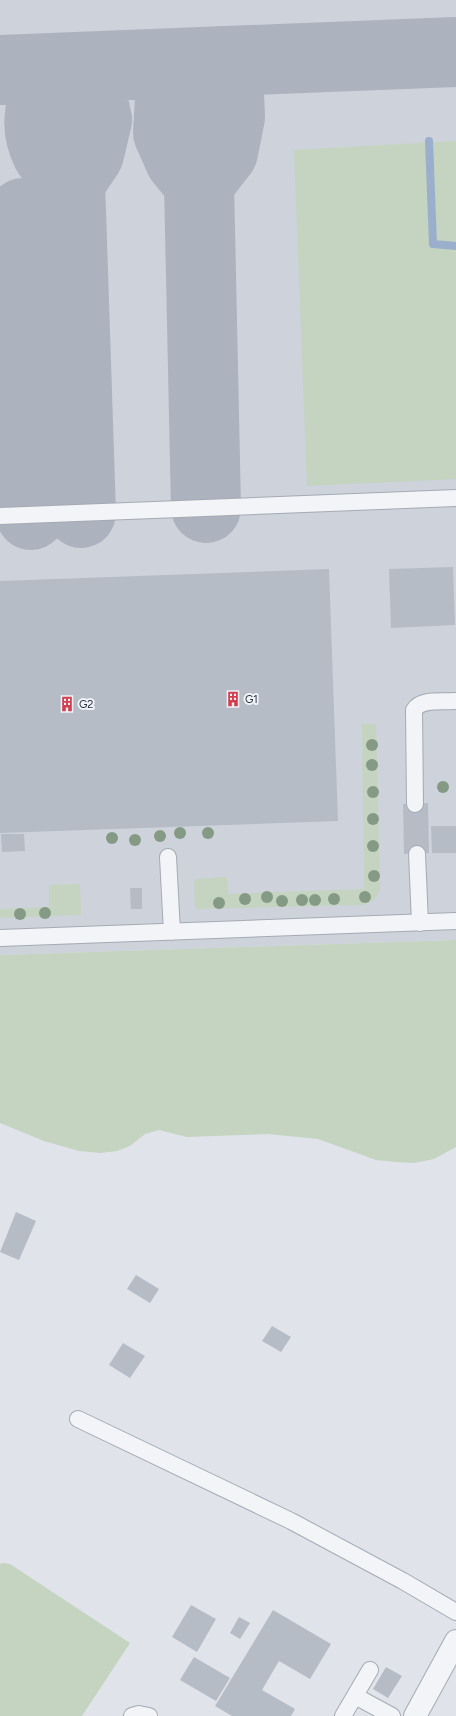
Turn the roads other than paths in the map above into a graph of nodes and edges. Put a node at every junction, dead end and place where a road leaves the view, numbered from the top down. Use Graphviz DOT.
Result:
graph roads {
  1 [pos="456,498"];
  2 [pos="0,516"];
  3 [pos="456,701"];
  4 [pos="415,804"];
  5 [pos="417,854"];
  6 [pos="168,857"];
  7 [pos="456,921"];
  8 [pos="420,923"];
  9 [pos="172,932"];
  10 [pos="0,938"];
  11 [pos="78,1419"];
  12 [pos="456,1612"];
  13 [pos="456,1641"];
  14 [pos="370,1670"];
  15 [pos="355,1696"];
  16 [pos="132,1716"];
  17 [pos="149,1716"];
  18 [pos="342,1716"];
  19 [pos="392,1716"];
  20 [pos="415,1716"];
  1 -- 2 [label="lane"];
  3 -- 4 [label="lane"];
  5 -- 8 [label="lane"];
  6 -- 9 [label="lane"];
  7 -- 8 [label="lane"];
  8 -- 9 [label="lane"];
  9 -- 10 [label="lane"];
  11 -- 12 [label="lane"];
  13 -- 20 [label="street"];
  14 -- 15 [label="lane"];
  15 -- 18 [label="lane"];
  15 -- 19 [label="lane"];
  16 -- 17 [label="lane"];
}
